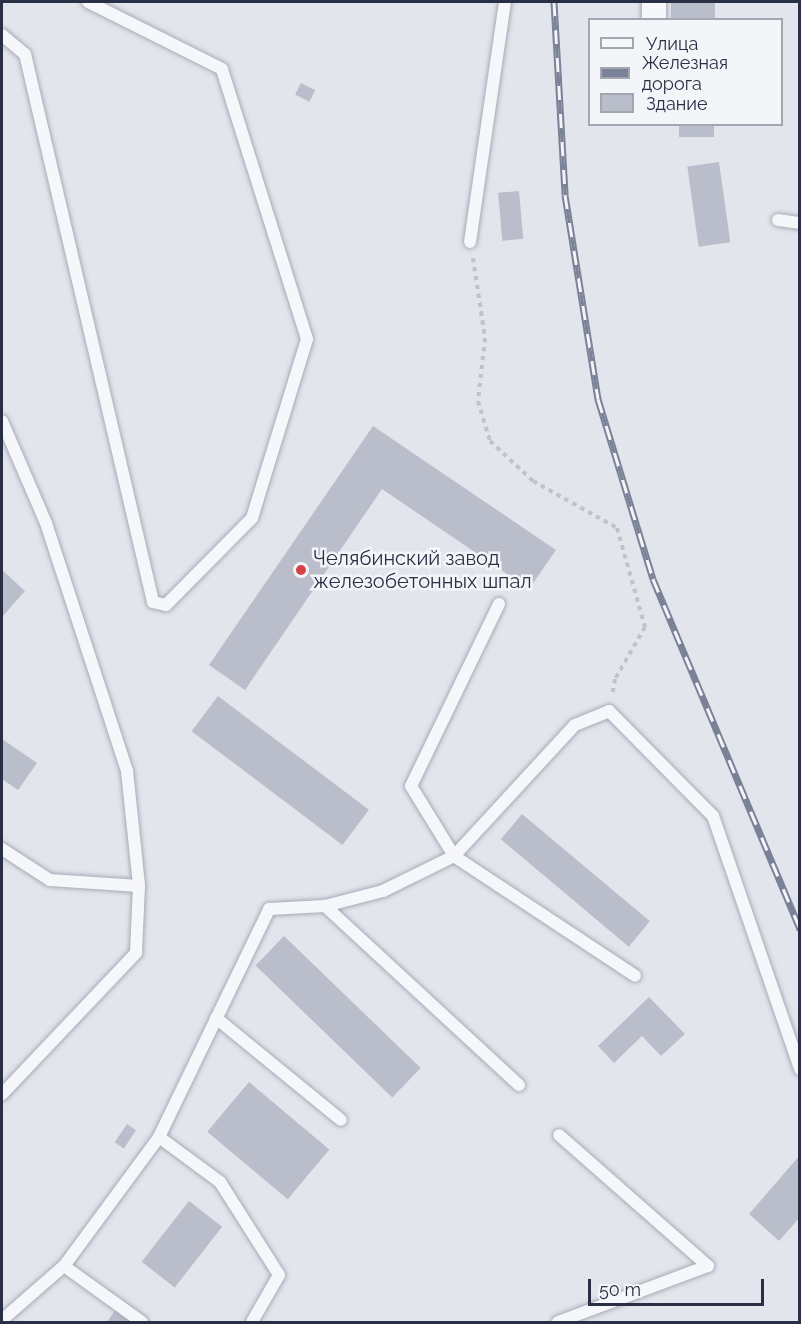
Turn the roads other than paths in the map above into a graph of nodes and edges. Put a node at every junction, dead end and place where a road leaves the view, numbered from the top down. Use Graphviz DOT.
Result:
graph roads {
  1 [pos="88,2"];
  2 [pos="505,2"];
  3 [pos="654,2"];
  4 [pos="654,18"];
  5 [pos="2,35"];
  6 [pos="778,220"];
  7 [pos="800,223"];
  8 [pos="470,242"];
  9 [pos="2,421"];
  10 [pos="499,604"];
  11 [pos="2,849"];
  12 [pos="454,856"];
  13 [pos="139,886"];
  14 [pos="325,906"];
  15 [pos="635,976"];
  16 [pos="216,1018"];
  17 [pos="800,1069"];
  18 [pos="519,1085"];
  19 [pos="2,1094"];
  20 [pos="341,1120"];
  21 [pos="559,1135"];
  22 [pos="159,1137"];
  23 [pos="64,1266"];
  24 [pos="2,1320"];
  25 [pos="142,1323"];
  26 [pos="252,1323"];
  27 [pos="558,1323"];
  1 -- 5 [label="lane"];
  2 -- 8 [label="lane"];
  3 -- 4 [label="street"];
  6 -- 7 [label="lane"];
  9 -- 13 [label="lane"];
  10 -- 12 [label="lane"];
  11 -- 13 [label="lane"];
  12 -- 14 [label="lane"];
  12 -- 15 [label="lane"];
  12 -- 17 [label="lane"];
  13 -- 19 [label="lane"];
  14 -- 16 [label="lane"];
  14 -- 18 [label="lane"];
  16 -- 20 [label="lane"];
  16 -- 22 [label="lane"];
  21 -- 27 [label="lane"];
  22 -- 23 [label="lane"];
  22 -- 26 [label="lane"];
  23 -- 24 [label="lane"];
  23 -- 25 [label="lane"];
}
